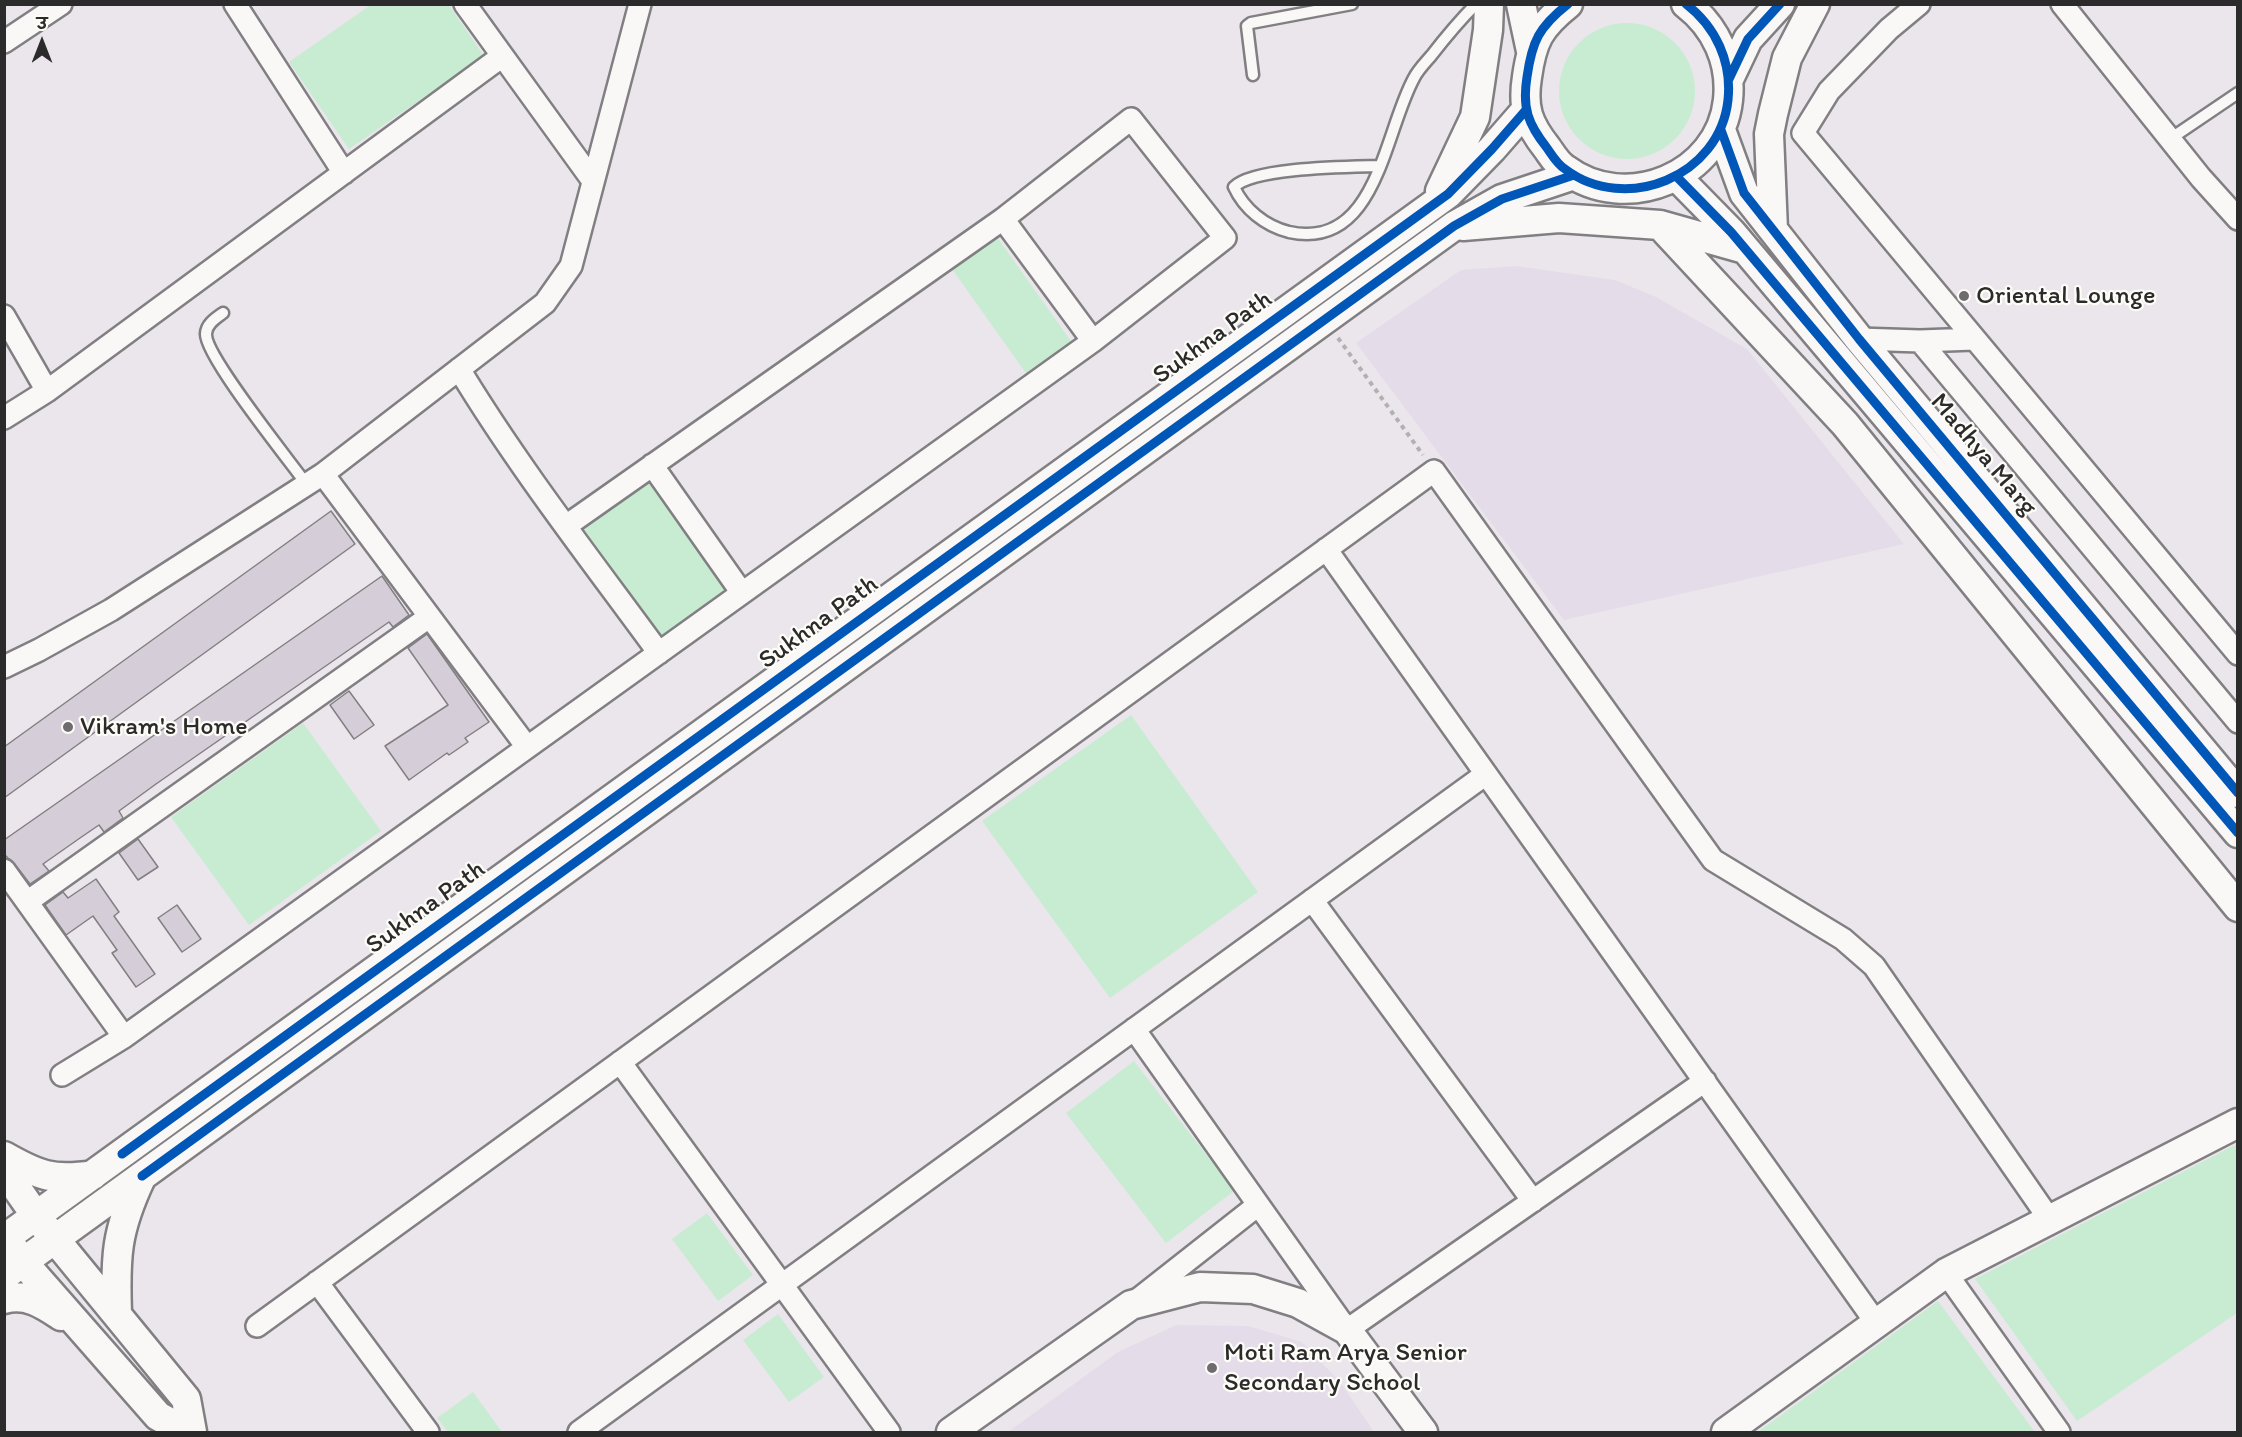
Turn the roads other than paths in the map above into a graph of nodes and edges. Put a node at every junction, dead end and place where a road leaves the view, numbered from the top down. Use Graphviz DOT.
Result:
graph roads {
  1 [pos="61,4"];
  2 [pos="235,4"];
  3 [pos="465,4"];
  4 [pos="640,4"];
  5 [pos="1352,4"];
  6 [pos="1521,4"];
  7 [pos="1568,4"];
  8 [pos="1686,4"];
  9 [pos="1780,4"];
  10 [pos="1815,4"];
  11 [pos="1918,4"];
  12 [pos="2062,4"];
  13 [pos="1484,6"];
  14 [pos="4,42"];
  15 [pos="1531,51"];
  16 [pos="501,57"];
  17 [pos="1253,75"];
  18 [pos="1729,79"];
  19 [pos="2238,93"];
  20 [pos="1526,110"];
  21 [pos="1720,130"];
  22 [pos="2170,139"];
  23 [pos="1380,166"];
  24 [pos="344,173"];
  25 [pos="1574,175"];
  26 [pos="1677,177"];
  27 [pos="593,182"];
  28 [pos="1434,204"];
  29 [pos="2233,205"];
  30 [pos="1003,219"];
  31 [pos="1660,225"];
  32 [pos="1454,226"];
  33 [pos="1773,230"];
  34 [pos="1745,249"];
  35 [pos="223,313"];
  36 [pos="4,316"];
  37 [pos="1859,339"];
  38 [pos="1974,339"];
  39 [pos="1094,341"];
  40 [pos="1920,341"];
  41 [pos="1839,360"];
  42 [pos="459,369"];
  43 [pos="47,391"];
  44 [pos="4,418"];
  45 [pos="1845,424"];
  46 [pos="652,465"];
  47 [pos="315,479"];
  48 [pos="566,526"];
  49 [pos="1326,549"];
  50 [pos="742,593"];
  51 [pos="429,616"];
  52 [pos="658,653"];
  53 [pos="2238,654"];
  54 [pos="4,667"];
  55 [pos="2238,722"];
  56 [pos="527,747"];
  57 [pos="1486,774"];
  58 [pos="2238,793"];
  59 [pos="2238,833"];
  60 [pos="4,870"];
  61 [pos="1312,900"];
  62 [pos="27,902"];
  63 [pos="2238,908"];
  64 [pos="1134,1029"];
  65 [pos="124,1037"];
  66 [pos="620,1062"];
  67 [pos="62,1075"];
  68 [pos="1705,1081"];
  69 [pos="2238,1124"];
  70 [pos="4,1156"];
  71 [pos="4,1170"];
  72 [pos="93,1175"];
  73 [pos="142,1176"];
  74 [pos="1533,1201"];
  75 [pos="1258,1205"];
  76 [pos="36,1216"];
  77 [pos="2050,1220"];
  78 [pos="5,1238"];
  79 [pos="55,1239"];
  80 [pos="14,1269"];
  81 [pos="1946,1273"];
  82 [pos="317,1282"];
  83 [pos="782,1285"];
  84 [pos="4,1299"];
  85 [pos="1131,1305"];
  86 [pos="117,1314"];
  87 [pos="1877,1324"];
  88 [pos="257,1326"];
  89 [pos="1347,1330"];
  90 [pos="85,1333"];
  91 [pos="187,1432"];
  92 [pos="192,1432"];
  93 [pos="428,1432"];
  94 [pos="579,1432"];
  95 [pos="890,1432"];
  96 [pos="951,1432"];
  97 [pos="1423,1432"];
  98 [pos="1726,1432"];
  99 [pos="2059,1432"];
  1 -- 14 [label="street"];
  2 -- 24 [label="street"];
  3 -- 16 [label="street"];
  4 -- 27 [label="street"];
  5 -- 17 [label="lane"];
  6 -- 15 [label="main road"];
  7 -- 15 [label="main road"];
  8 -- 18 [label="main road"];
  9 -- 18 [label="main road"];
  10 -- 33 [label="main road"];
  11 -- 38 [label="street"];
  12 -- 22 [label="street"];
  13 -- 23 [label="lane"];
  13 -- 28 [label="main road"];
  15 -- 20 [label="main road"];
  16 -- 24 [label="street"];
  16 -- 27 [label="street"];
  18 -- 21 [label="main road"];
  19 -- 22 [label="lane"];
  20 -- 25 [label="main road"];
  20 -- 28 [label="main road, Sukhna Path"];
  21 -- 26 [label="main road"];
  21 -- 33 [label="main road, Madhya Marg"];
  22 -- 29 [label="street"];
  23 -- 23 [label="lane"];
  24 -- 43 [label="street"];
  25 -- 26 [label="main road"];
  25 -- 32 [label="main road, Sukhna Path"];
  26 -- 34 [label="main road, Madhya Marg"];
  27 -- 42 [label="street"];
  28 -- 72 [label="main road, Sukhna Path"];
  30 -- 39 [label="street"];
  30 -- 39 [label="street"];
  30 -- 46 [label="street"];
  31 -- 32 [label="main road"];
  31 -- 34 [label="main road"];
  31 -- 45 [label="main road"];
  32 -- 73 [label="main road, Sukhna Path"];
  33 -- 37 [label="main road, Madhya Marg"];
  34 -- 41 [label="main road, Madhya Marg"];
  35 -- 47 [label="lane"];
  36 -- 43 [label="street"];
  37 -- 40 [label="street"];
  37 -- 58 [label="main road, Madhya Marg"];
  38 -- 40 [label="street"];
  38 -- 53 [label="street"];
  39 -- 50 [label="street"];
  40 -- 55 [label="street"];
  41 -- 45 [label="main road"];
  41 -- 59 [label="main road, Madhya Marg"];
  42 -- 47 [label="street"];
  42 -- 48 [label="street"];
  43 -- 44 [label="street"];
  45 -- 63 [label="main road"];
  46 -- 48 [label="street"];
  46 -- 50 [label="street"];
  47 -- 51 [label="street"];
  47 -- 54 [label="street"];
  48 -- 52 [label="street"];
  49 -- 57 [label="street"];
  49 -- 66 [label="street"];
  49 -- 77 [label="street"];
  50 -- 52 [label="street"];
  51 -- 56 [label="street"];
  51 -- 62 [label="street"];
  52 -- 56 [label="street"];
  56 -- 65 [label="street"];
  57 -- 61 [label="street"];
  57 -- 68 [label="street"];
  60 -- 62 [label="street"];
  61 -- 64 [label="street"];
  61 -- 74 [label="street"];
  62 -- 65 [label="street"];
  64 -- 75 [label="street"];
  64 -- 83 [label="street"];
  65 -- 67 [label="street"];
  66 -- 82 [label="street"];
  66 -- 83 [label="street"];
  68 -- 74 [label="street"];
  68 -- 87 [label="street"];
  69 -- 77 [label="main road"];
  70 -- 72 [label="main road"];
  71 -- 76 [label="main road"];
  72 -- 76 [label="main road, Sukhna Path"];
  73 -- 79 [label="main road, Sukhna Path"];
  73 -- 86 [label="main road"];
  74 -- 89 [label="street"];
  75 -- 85 [label="street"];
  75 -- 89 [label="street"];
  76 -- 78 [label="main road, Sukhna Path"];
  76 -- 79 [label="main road"];
  77 -- 81 [label="main road"];
  78 -- 80 [label="main road"];
  79 -- 80 [label="main road, Sukhna Path"];
  79 -- 86 [label="main road"];
  80 -- 90 [label="main road"];
  81 -- 87 [label="main road"];
  81 -- 99 [label="street"];
  82 -- 88 [label="street"];
  82 -- 93 [label="street"];
  83 -- 94 [label="street"];
  83 -- 95 [label="street"];
  84 -- 90 [label="main road"];
  85 -- 89 [label="main road"];
  85 -- 96 [label="main road"];
  86 -- 92 [label="main road"];
  87 -- 98 [label="main road"];
  89 -- 97 [label="main road"];
  90 -- 91 [label="main road"];
}
